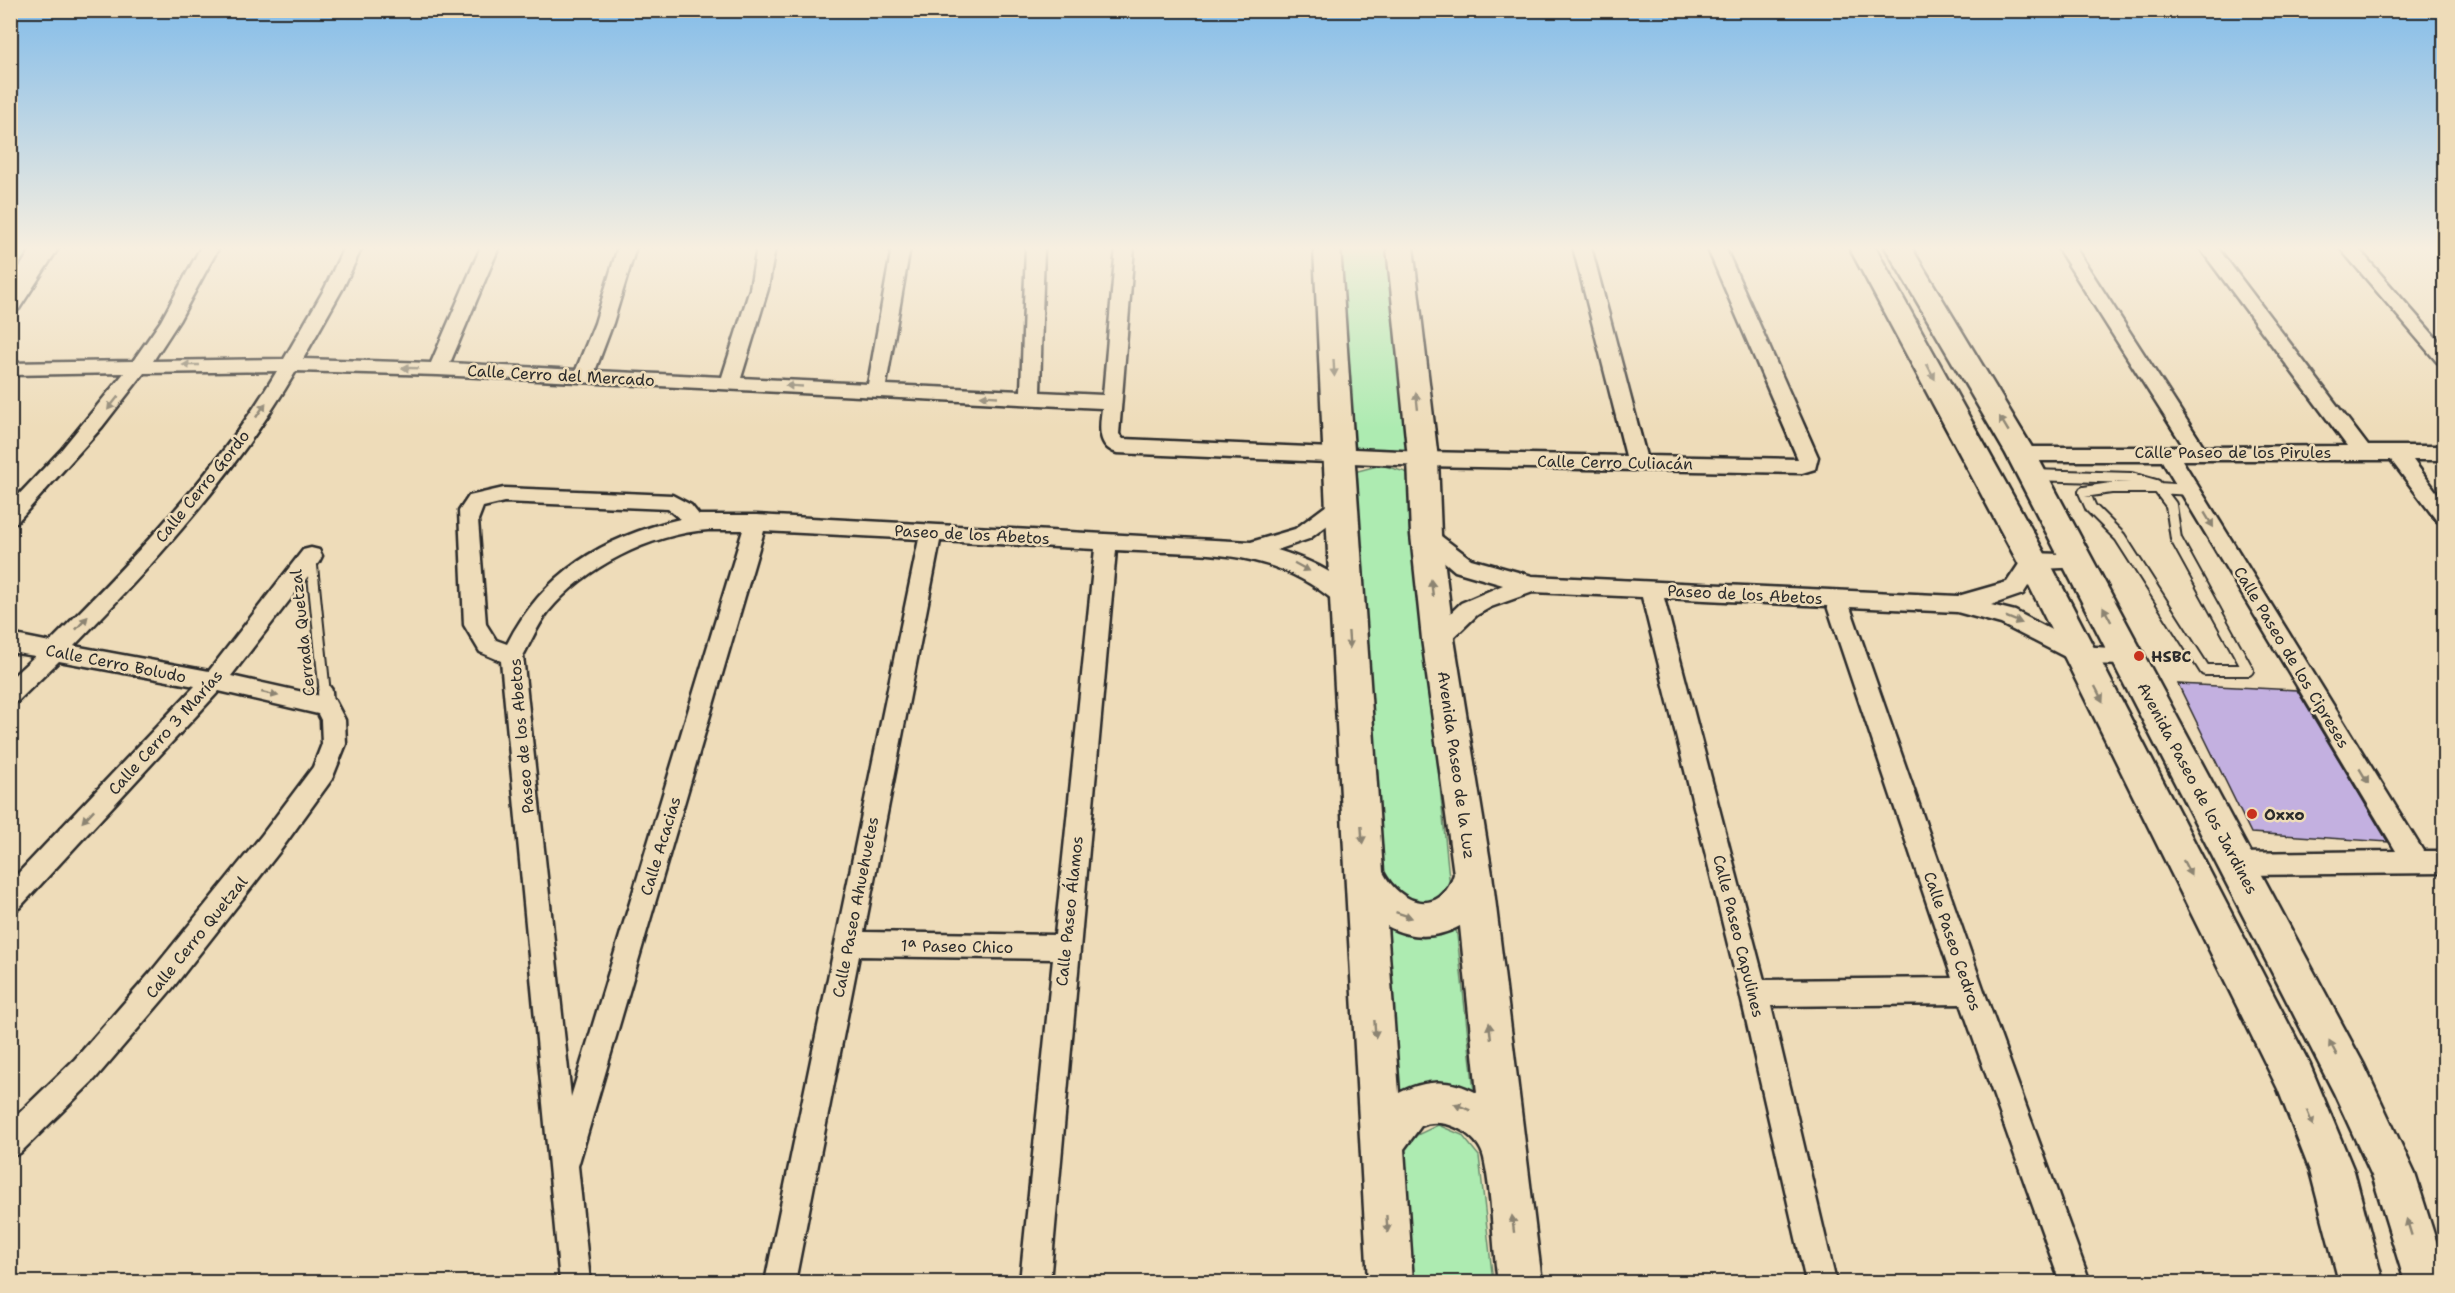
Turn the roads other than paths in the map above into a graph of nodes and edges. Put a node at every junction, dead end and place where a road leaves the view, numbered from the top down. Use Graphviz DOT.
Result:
graph roads {
  1 [pos="178,307"];
  2 [pos="324,307"];
  3 [pos="464,307"];
  4 [pos="609,307"];
  5 [pos="753,307"];
  6 [pos="890,307"];
  7 [pos="1033,307"];
  8 [pos="1119,307"];
  9 [pos="1330,307"];
  10 [pos="1407,307"];
  11 [pos="1598,307"];
  12 [pos="1742,307"];
  13 [pos="1897,307"];
  14 [pos="1935,307"];
  15 [pos="2105,307"];
  16 [pos="2253,307"];
  17 [pos="2401,307"];
  18 [pos="1910,331"];
  19 [pos="1949,331"];
  20 [pos="2445,358"];
  21 [pos="141,365"];
  22 [pos="292,365"];
  23 [pos="10,369"];
  24 [pos="438,369"];
  25 [pos="583,376"];
  26 [pos="730,383"];
  27 [pos="876,390"];
  28 [pos="1030,398"];
  29 [pos="1110,402"];
  30 [pos="2167,452"];
  31 [pos="2197,452"];
  32 [pos="2362,452"];
  33 [pos="2396,452"];
  34 [pos="2445,453"];
  35 [pos="1339,456"];
  36 [pos="1423,459"];
  37 [pos="1638,463"];
  38 [pos="2027,464"];
  39 [pos="2191,490"];
  40 [pos="1342,504"];
  41 [pos="2445,516"];
  42 [pos="10,517"];
  43 [pos="756,523"];
  44 [pos="694,524"];
  45 [pos="931,532"];
  46 [pos="1426,535"];
  47 [pos="1106,540"];
  48 [pos="1251,550"];
  49 [pos="311,556"];
  50 [pos="2033,561"];
  51 [pos="2078,561"];
  52 [pos="1532,584"];
  53 [pos="1651,590"];
  54 [pos="1346,598"];
  55 [pos="1836,599"];
  56 [pos="1958,604"];
  57 [pos="1438,639"];
  58 [pos="10,643"];
  59 [pos="56,651"];
  60 [pos="2079,655"];
  61 [pos="512,656"];
  62 [pos="2128,656"];
  63 [pos="214,681"];
  64 [pos="10,694"];
  65 [pos="326,706"];
  66 [pos="2416,862"];
  67 [pos="2445,862"];
  68 [pos="2238,864"];
  69 [pos="1473,874"];
  70 [pos="1365,875"];
  71 [pos="10,900"];
  72 [pos="848,944"];
  73 [pos="1066,947"];
  74 [pos="1970,991"];
  75 [pos="1754,993"];
  76 [pos="10,1143"];
  77 [pos="1503,1146"];
  78 [pos="1382,1147"];
  79 [pos="564,1168"];
  80 [pos="574,1282"];
  81 [pos="780,1282"];
  82 [pos="1035,1282"];
  83 [pos="1391,1282"];
  84 [pos="1520,1282"];
  85 [pos="1821,1282"];
  86 [pos="2075,1282"];
  87 [pos="2361,1282"];
  88 [pos="2427,1282"];
  1 -- 21 [label="street"];
  2 -- 22 [label="street, Calle Cerro Gordo"];
  3 -- 24 [label="street"];
  4 -- 25 [label="street"];
  5 -- 26 [label="street"];
  6 -- 27 [label="street"];
  7 -- 28 [label="street"];
  8 -- 29 [label="street"];
  9 -- 35 [label="street, one-way"];
  36 -- 10 [label="street, Avenida Paseo de la Luz, one-way"];
  11 -- 37 [label="street"];
  12 -- 37 [label="street, Calle Cerro Culiacán"];
  13 -- 18 [label="street"];
  14 -- 19 [label="street, Avenida Paseo de los Jardines"];
  15 -- 31 [label="street"];
  16 -- 32 [label="street"];
  17 -- 20 [label="street"];
  18 -- 19 [label="street"];
  18 -- 50 [label="street, one-way"];
  38 -- 19 [label="street, Avenida Paseo de los Jardines, one-way"];
  22 -- 21 [label="street, Calle Cerro del Mercado, one-way"];
  21 -- 23 [label="street, Calle Cerro del Mercado"];
  21 -- 42 [label="street, one-way"];
  24 -- 22 [label="street, Calle Cerro del Mercado, one-way"];
  59 -- 22 [label="street, Calle Cerro Gordo, one-way"];
  24 -- 25 [label="street, Calle Cerro del Mercado"];
  25 -- 26 [label="street, Calle Cerro del Mercado"];
  27 -- 26 [label="street, Calle Cerro del Mercado, one-way"];
  28 -- 27 [label="street, Calle Cerro del Mercado, one-way"];
  28 -- 29 [label="street, Calle Cerro del Mercado"];
  29 -- 35 [label="street"];
  30 -- 31 [label="street, Calle Paseo de los Pirules"];
  30 -- 38 [label="street, Calle Paseo de los Pirules"];
  30 -- 39 [label="street, Calle Paseo de los Cipreses"];
  31 -- 32 [label="street, Calle Paseo de los Pirules"];
  32 -- 33 [label="street, Calle Paseo de los Pirules"];
  33 -- 34 [label="street, Calle Paseo de los Pirules"];
  33 -- 41 [label="street"];
  35 -- 36 [label="street, Calle Cerro Culiacán"];
  35 -- 40 [label="street"];
  36 -- 37 [label="street, Calle Cerro Culiacán"];
  36 -- 46 [label="street, Avenida Paseo de la Luz"];
  38 -- 39 [label="lane"];
  38 -- 51 [label="street, Avenida Paseo de los Jardines"];
  39 -- 66 [label="street, Calle Paseo de los Cipreses, one-way"];
  40 -- 48 [label="street, Paseo de los Abetos"];
  40 -- 54 [label="street"];
  43 -- 44 [label="street, Paseo de los Abetos"];
  43 -- 45 [label="street, Paseo de los Abetos"];
  43 -- 79 [label="street, Calle Acacias"];
  44 -- 61 [label="street, Paseo de los Abetos"];
  44 -- 61 [label="street"];
  45 -- 47 [label="street, Paseo de los Abetos"];
  45 -- 72 [label="street, Calle Paseo Ahuehuetes"];
  46 -- 52 [label="street, Paseo de los Abetos"];
  57 -- 46 [label="street, Avenida Paseo de la Luz, one-way"];
  47 -- 48 [label="street, Paseo de los Abetos"];
  47 -- 73 [label="street, Calle Paseo Álamos"];
  48 -- 54 [label="street, Paseo de los Abetos, one-way"];
  49 -- 63 [label="street, Calle Cerro 3 Marías"];
  49 -- 65 [label="lane, Cerrada Quetzal"];
  50 -- 51 [label="street"];
  50 -- 56 [label="street, Paseo de los Abetos"];
  50 -- 60 [label="street"];
  62 -- 51 [label="street, Avenida Paseo de los Jardines, one-way"];
  52 -- 53 [label="street, Paseo de los Abetos"];
  52 -- 57 [label="street, Paseo de los Abetos"];
  53 -- 55 [label="street, Paseo de los Abetos"];
  53 -- 75 [label="street, Calle Paseo Capulines"];
  54 -- 70 [label="street, one-way"];
  55 -- 56 [label="street, Paseo de los Abetos"];
  55 -- 74 [label="street, Calle Paseo Cedros"];
  56 -- 60 [label="street, Paseo de los Abetos, one-way"];
  57 -- 69 [label="street, Avenida Paseo de la Luz"];
  58 -- 59 [label="street, Calle Cerro Boludo"];
  59 -- 63 [label="street, Calle Cerro Boludo"];
  59 -- 64 [label="street, Calle Cerro Gordo"];
  60 -- 62 [label="street"];
  60 -- 87 [label="street, one-way"];
  61 -- 79 [label="street, Paseo de los Abetos"];
  62 -- 68 [label="street, Avenida Paseo de los Jardines"];
  63 -- 65 [label="street, Calle Cerro Boludo, one-way"];
  63 -- 71 [label="street, Calle Cerro 3 Marías, one-way"];
  65 -- 76 [label="street, Calle Cerro Quetzal"];
  66 -- 67 [label="street"];
  66 -- 68 [label="street"];
  88 -- 68 [label="street, Avenida Paseo de los Jardines, one-way"];
  70 -- 69 [label="street, one-way"];
  77 -- 69 [label="street, Avenida Paseo de la Luz, one-way"];
  70 -- 78 [label="street, one-way"];
  72 -- 73 [label="street, 1ª Paseo Chico"];
  72 -- 81 [label="street, Calle Paseo Ahuehuetes"];
  73 -- 82 [label="street, Calle Paseo Álamos"];
  74 -- 75 [label="street"];
  74 -- 86 [label="street, Calle Paseo Cedros"];
  75 -- 85 [label="street, Calle Paseo Capulines"];
  77 -- 78 [label="street, one-way"];
  84 -- 77 [label="street, Avenida Paseo de la Luz, one-way"];
  78 -- 83 [label="street, one-way"];
  79 -- 80 [label="street, Paseo de los Abetos"];
}
